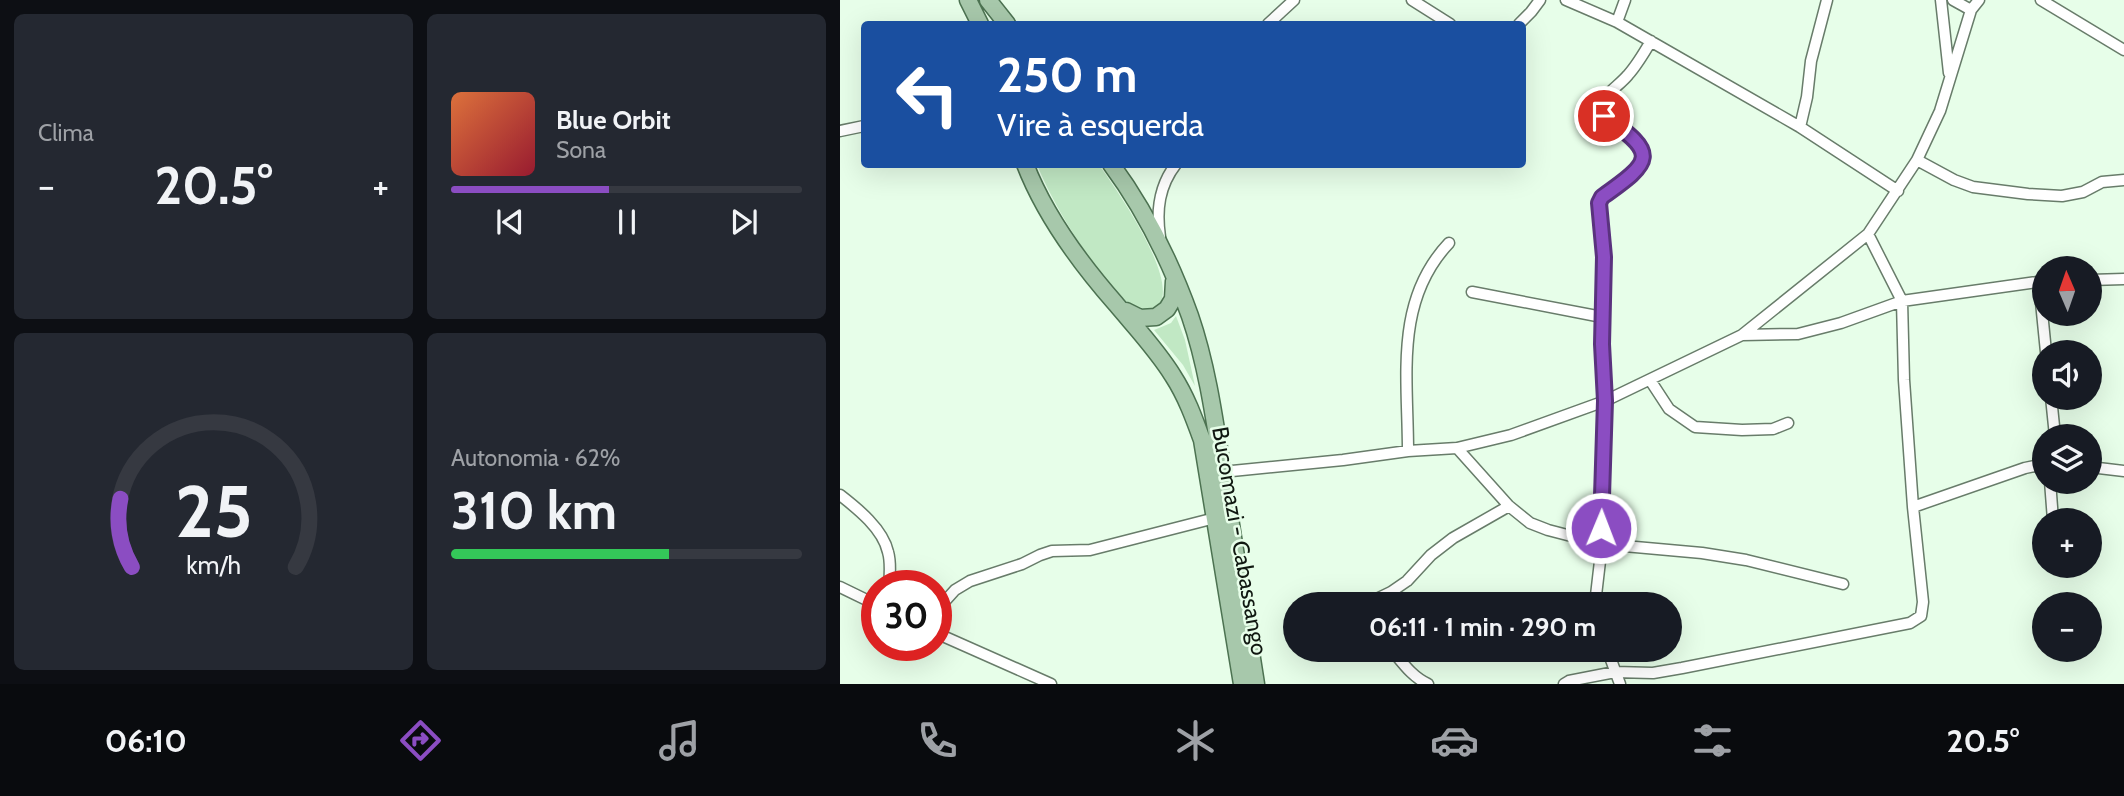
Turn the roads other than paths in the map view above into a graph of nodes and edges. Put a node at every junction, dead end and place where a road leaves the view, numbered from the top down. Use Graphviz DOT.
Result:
graph roads {
  1 [pos="968,0"];
  2 [pos="988,0"];
  3 [pos="1294,0"];
  4 [pos="1412,0"];
  5 [pos="1540,0"];
  6 [pos="1566,0"];
  7 [pos="1625,0"];
  8 [pos="1826,0"];
  9 [pos="1941,0"];
  10 [pos="1953,0"];
  11 [pos="1979,0"];
  12 [pos="2041,0"];
  13 [pos="1971,10"];
  14 [pos="978,21"];
  15 [pos="1005,21"];
  16 [pos="1271,21"];
  17 [pos="1445,21"];
  18 [pos="1522,21"];
  19 [pos="1616,22"];
  20 [pos="1651,41"];
  21 [pos="2124,50"];
  22 [pos="1950,81"];
  23 [pos="1800,127"];
  24 [pos="861,128"];
  25 [pos="840,131"];
  26 [pos="1917,160"];
  27 [pos="1027,168"];
  28 [pos="1114,168"];
  29 [pos="1173,168"];
  30 [pos="2124,180"];
  31 [pos="1898,191"];
  32 [pos="1868,234"];
  33 [pos="1449,243"];
  34 [pos="1161,248"];
  35 [pos="1174,277"];
  36 [pos="2124,279"];
  37 [pos="2102,280"];
  38 [pos="2032,282"];
  39 [pos="1472,292"];
  40 [pos="1902,300"];
  41 [pos="1117,306"];
  42 [pos="1602,317"];
  43 [pos="1742,335"];
  44 [pos="1650,380"];
  45 [pos="1605,401"];
  46 [pos="1788,423"];
  47 [pos="1457,448"];
  48 [pos="1408,451"];
  49 [pos="2032,467"];
  50 [pos="2102,468"];
  51 [pos="2124,471"];
  52 [pos="1222,472"];
  53 [pos="840,495"];
  54 [pos="1509,506"];
  55 [pos="1913,507"];
  56 [pos="1215,518"];
  57 [pos="1602,544"];
  58 [pos="889,570"];
  59 [pos="1843,583"];
  60 [pos="840,587"];
  61 [pos="1391,592"];
  62 [pos="1596,592"];
  63 [pos="952,593"];
  64 [pos="861,597"];
  65 [pos="952,641"];
  66 [pos="1402,662"];
  67 [pos="1611,662"];
  68 [pos="1615,673"];
  69 [pos="1033,680"];
  70 [pos="1051,684"];
  71 [pos="1242,684"];
  72 [pos="1256,684"];
  73 [pos="1428,684"];
  74 [pos="1564,684"];
  75 [pos="1620,684"];
  1 -- 14 [label="main road"];
  2 -- 15 [label="main road"];
  3 -- 16 [label="street"];
  4 -- 17 [label="street"];
  5 -- 18 [label="street"];
  6 -- 19 [label="street"];
  7 -- 19 [label="street"];
  8 -- 23 [label="street"];
  9 -- 22 [label="street"];
  10 -- 13 [label="street"];
  11 -- 13 [label="street"];
  12 -- 21 [label="street"];
  13 -- 22 [label="street"];
  19 -- 20 [label="street"];
  20 -- 23 [label="street"];
  20 -- 42 [label="street"];
  22 -- 26 [label="street"];
  23 -- 31 [label="street"];
  24 -- 25 [label="street"];
  26 -- 30 [label="street"];
  26 -- 31 [label="street"];
  27 -- 41 [label="main road, Bucomazi - Cabassango"];
  28 -- 34 [label="main road, Bucomazi - Cabassango"];
  29 -- 34 [label="street"];
  31 -- 32 [label="street"];
  32 -- 40 [label="street"];
  32 -- 43 [label="street"];
  33 -- 48 [label="street"];
  34 -- 35 [label="main road, Bucomazi - Cabassango"];
  35 -- 41 [label="main road"];
  35 -- 52 [label="main road, Bucomazi - Cabassango"];
  36 -- 37 [label="street"];
  38 -- 40 [label="street"];
  39 -- 42 [label="street"];
  40 -- 43 [label="street"];
  40 -- 55 [label="street"];
  41 -- 56 [label="main road, Bucomazi - Cabassango"];
  42 -- 45 [label="street"];
  43 -- 44 [label="street"];
  44 -- 45 [label="street"];
  44 -- 46 [label="street"];
  45 -- 47 [label="street"];
  45 -- 57 [label="street"];
  47 -- 48 [label="street"];
  47 -- 54 [label="street"];
  48 -- 52 [label="street"];
  49 -- 55 [label="street"];
  50 -- 51 [label="street"];
  52 -- 72 [label="main road, Bucomazi - Cabassango"];
  53 -- 58 [label="street"];
  54 -- 57 [label="street"];
  54 -- 61 [label="street"];
  55 -- 68 [label="street"];
  56 -- 63 [label="street"];
  56 -- 71 [label="main road, Bucomazi - Cabassango"];
  57 -- 59 [label="street"];
  57 -- 62 [label="street"];
  60 -- 64 [label="street"];
  65 -- 69 [label="street"];
  66 -- 73 [label="street"];
  67 -- 68 [label="street"];
  68 -- 74 [label="street"];
  68 -- 75 [label="street"];
  69 -- 70 [label="street"];
}
